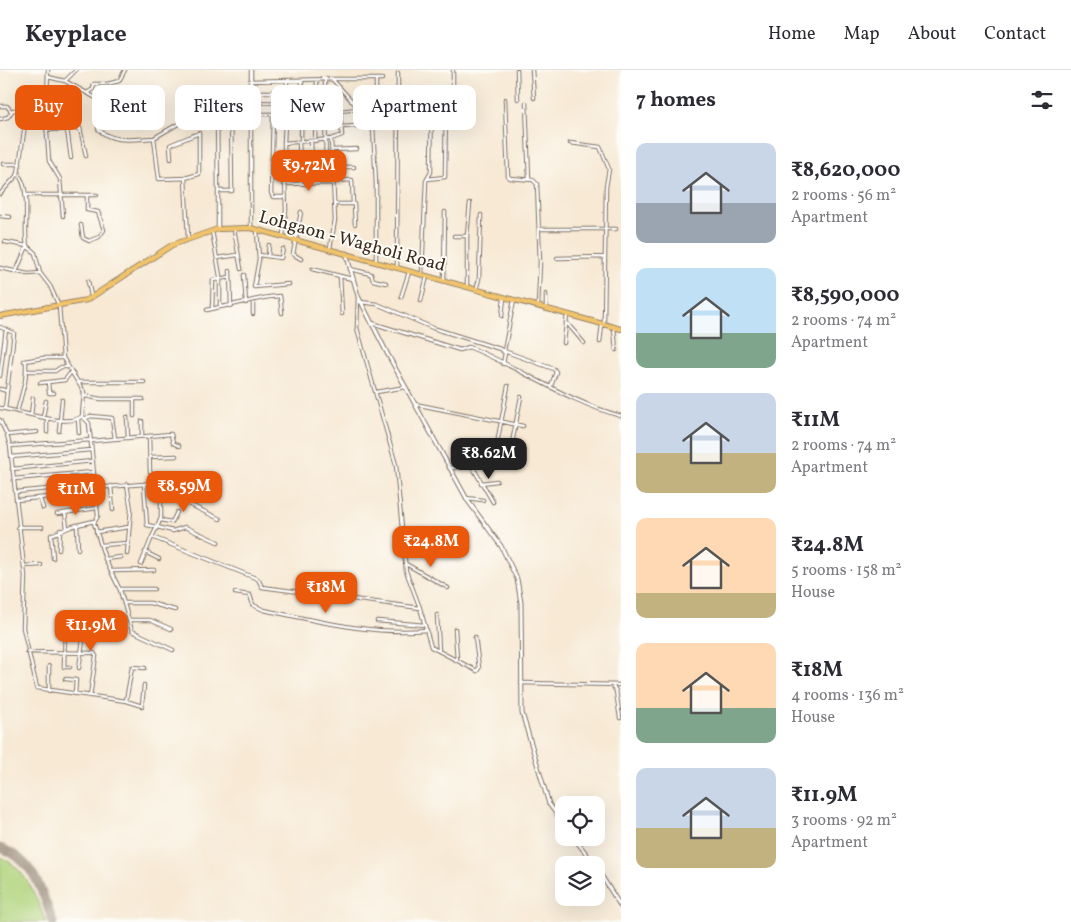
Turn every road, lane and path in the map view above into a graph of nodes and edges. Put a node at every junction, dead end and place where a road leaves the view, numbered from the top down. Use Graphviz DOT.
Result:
graph roads {
  1 [pos="48,70"];
  2 [pos="76,70"];
  3 [pos="125,70"];
  4 [pos="251,70"];
  5 [pos="453,70"];
  6 [pos="517,70"];
  7 [pos="532,70"];
  8 [pos="398,73"];
  9 [pos="48,77"];
  10 [pos="325,79"];
  11 [pos="332,79"];
  12 [pos="376,79"];
  13 [pos="382,79"];
  14 [pos="302,80"];
  15 [pos="317,80"];
  16 [pos="65,81"];
  17 [pos="250,81"];
  18 [pos="287,81"];
  19 [pos="47,85"];
  20 [pos="250,85"];
  21 [pos="287,85"];
  22 [pos="338,85"];
  23 [pos="376,85"];
  24 [pos="398,85"];
  25 [pos="453,85"];
  26 [pos="343,91"];
  27 [pos="86,92"];
  28 [pos="92,96"];
  29 [pos="534,98"];
  30 [pos="505,99"];
  31 [pos="518,99"];
  32 [pos="351,101"];
  33 [pos="526,103"];
  34 [pos="0,106"];
  35 [pos="11,112"];
  36 [pos="15,112"];
  37 [pos="0,119"];
  38 [pos="175,126"];
  39 [pos="24,130"];
  40 [pos="45,130"];
  41 [pos="67,130"];
  42 [pos="82,130"];
  43 [pos="99,130"];
  44 [pos="217,130"];
  45 [pos="233,130"];
  46 [pos="249,130"];
  47 [pos="273,130"];
  48 [pos="285,130"];
  49 [pos="342,130"];
  50 [pos="373,130"];
  51 [pos="398,130"];
  52 [pos="432,130"];
  53 [pos="446,130"];
  54 [pos="154,138"];
  55 [pos="332,139"];
  56 [pos="324,140"];
  57 [pos="313,141"];
  58 [pos="300,142"];
  59 [pos="284,143"];
  60 [pos="570,143"];
  61 [pos="357,149"];
  62 [pos="332,150"];
  63 [pos="86,156"];
  64 [pos="70,158"];
  65 [pos="171,160"];
  66 [pos="3,164"];
  67 [pos="20,164"];
  68 [pos="334,167"];
  69 [pos="354,167"];
  70 [pos="18,174"];
  71 [pos="185,178"];
  72 [pos="426,179"];
  73 [pos="529,179"];
  74 [pos="334,182"];
  75 [pos="313,183"];
  76 [pos="326,183"];
  77 [pos="284,184"];
  78 [pos="301,184"];
  79 [pos="0,189"];
  80 [pos="6,190"];
  81 [pos="218,191"];
  82 [pos="0,194"];
  83 [pos="26,195"];
  84 [pos="61,196"];
  85 [pos="87,196"];
  86 [pos="97,196"];
  87 [pos="284,197"];
  88 [pos="470,203"];
  89 [pos="335,204"];
  90 [pos="353,204"];
  91 [pos="301,212"];
  92 [pos="445,212"];
  93 [pos="481,215"];
  94 [pos="0,216"];
  95 [pos="63,216"];
  96 [pos="10,217"];
  97 [pos="355,224"];
  98 [pos="81,225"];
  99 [pos="251,228"];
  100 [pos="257,228"];
  101 [pos="218,229"];
  102 [pos="234,229"];
  103 [pos="539,229"];
  104 [pos="616,229"];
  105 [pos="606,230"];
  106 [pos="212,231"];
  107 [pos="283,235"];
  108 [pos="454,236"];
  109 [pos="467,236"];
  110 [pos="188,238"];
  111 [pos="296,239"];
  112 [pos="5,242"];
  113 [pos="269,245"];
  114 [pos="26,246"];
  115 [pos="330,248"];
  116 [pos="283,249"];
  117 [pos="346,252"];
  118 [pos="259,254"];
  119 [pos="238,255"];
  120 [pos="268,256"];
  121 [pos="606,257"];
  122 [pos="216,258"];
  123 [pos="557,258"];
  124 [pos="301,259"];
  125 [pos="376,261"];
  126 [pos="397,267"];
  127 [pos="0,268"];
  128 [pos="241,269"];
  129 [pos="312,269"];
  130 [pos="349,269"];
  131 [pos="410,270"];
  132 [pos="230,271"];
  133 [pos="16,272"];
  134 [pos="40,273"];
  135 [pos="244,275"];
  136 [pos="425,275"];
  137 [pos="340,276"];
  138 [pos="230,277"];
  139 [pos="220,278"];
  140 [pos="352,279"];
  141 [pos="444,280"];
  142 [pos="88,281"];
  143 [pos="386,283"];
  144 [pos="289,284"];
  145 [pos="467,287"];
  146 [pos="476,290"];
  147 [pos="546,294"];
  148 [pos="358,296"];
  149 [pos="401,297"];
  150 [pos="91,298"];
  151 [pos="504,298"];
  152 [pos="514,300"];
  153 [pos="421,301"];
  154 [pos="253,302"];
  155 [pos="360,302"];
  156 [pos="246,303"];
  157 [pos="59,306"];
  158 [pos="231,306"];
  159 [pos="220,307"];
  160 [pos="538,307"];
  161 [pos="212,309"];
  162 [pos="546,309"];
  163 [pos="207,310"];
  164 [pos="282,312"];
  165 [pos="253,314"];
  166 [pos="342,314"];
  167 [pos="567,314"];
  168 [pos="0,316"];
  169 [pos="502,316"];
  170 [pos="566,322"];
  171 [pos="372,323"];
  172 [pos="603,324"];
  173 [pos="613,326"];
  174 [pos="0,327"];
  175 [pos="6,329"];
  176 [pos="621,329"];
  177 [pos="600,342"];
  178 [pos="564,343"];
  179 [pos="584,343"];
  180 [pos="616,350"];
  181 [pos="504,351"];
  182 [pos="63,358"];
  183 [pos="503,364"];
  184 [pos="68,367"];
  185 [pos="26,371"];
  186 [pos="71,372"];
  187 [pos="0,376"];
  188 [pos="48,382"];
  189 [pos="80,382"];
  190 [pos="144,382"];
  191 [pos="40,383"];
  192 [pos="508,386"];
  193 [pos="550,386"];
  194 [pos="407,387"];
  195 [pos="0,389"];
  196 [pos="7,391"];
  197 [pos="376,392"];
  198 [pos="54,393"];
  199 [pos="84,396"];
  200 [pos="521,397"];
  201 [pos="33,398"];
  202 [pos="134,399"];
  203 [pos="143,399"];
  204 [pos="62,400"];
  205 [pos="46,401"];
  206 [pos="415,404"];
  207 [pos="0,408"];
  208 [pos="5,409"];
  209 [pos="18,412"];
  210 [pos="31,415"];
  211 [pos="82,416"];
  212 [pos="134,416"];
  213 [pos="621,416"];
  214 [pos="42,417"];
  215 [pos="127,417"];
  216 [pos="47,418"];
  217 [pos="78,418"];
  218 [pos="86,418"];
  219 [pos="0,420"];
  220 [pos="59,420"];
  221 [pos="142,420"];
  222 [pos="501,421"];
  223 [pos="515,424"];
  224 [pos="523,426"];
  225 [pos="59,431"];
  226 [pos="37,432"];
  227 [pos="47,432"];
  228 [pos="79,433"];
  229 [pos="8,435"];
  230 [pos="142,436"];
  231 [pos="149,436"];
  232 [pos="128,438"];
  233 [pos="498,438"];
  234 [pos="115,439"];
  235 [pos="91,440"];
  236 [pos="521,445"];
  237 [pos="10,446"];
  238 [pos="179,446"];
  239 [pos="92,450"];
  240 [pos="176,456"];
  241 [pos="11,457"];
  242 [pos="150,458"];
  243 [pos="93,461"];
  244 [pos="497,464"];
  245 [pos="472,466"];
  246 [pos="12,468"];
  247 [pos="449,468"];
  248 [pos="94,472"];
  249 [pos="154,476"];
  250 [pos="14,479"];
  251 [pos="497,481"];
  252 [pos="127,484"];
  253 [pos="144,484"];
  254 [pos="481,484"];
  255 [pos="111,486"];
  256 [pos="94,487"];
  257 [pos="15,492"];
  258 [pos="95,493"];
  259 [pos="40,498"];
  260 [pos="466,498"];
  261 [pos="16,500"];
  262 [pos="483,500"];
  263 [pos="161,502"];
  264 [pos="493,502"];
  265 [pos="43,508"];
  266 [pos="97,508"];
  267 [pos="113,510"];
  268 [pos="177,512"];
  269 [pos="65,513"];
  270 [pos="56,514"];
  271 [pos="220,519"];
  272 [pos="160,520"];
  273 [pos="94,521"];
  274 [pos="77,525"];
  275 [pos="18,527"];
  276 [pos="42,527"];
  277 [pos="130,527"];
  278 [pos="156,527"];
  279 [pos="67,528"];
  280 [pos="60,530"];
  281 [pos="96,532"];
  282 [pos="152,538"];
  283 [pos="218,542"];
  284 [pos="128,543"];
  285 [pos="100,546"];
  286 [pos="78,549"];
  287 [pos="59,550"];
  288 [pos="145,552"];
  289 [pos="126,554"];
  290 [pos="121,557"];
  291 [pos="53,558"];
  292 [pos="105,559"];
  293 [pos="159,559"];
  294 [pos="405,563"];
  295 [pos="141,564"];
  296 [pos="42,565"];
  297 [pos="24,566"];
  298 [pos="154,570"];
  299 [pos="111,571"];
  300 [pos="448,588"];
  301 [pos="154,589"];
  302 [pos="120,590"];
  303 [pos="235,593"];
  304 [pos="124,603"];
  305 [pos="420,608"];
  306 [pos="175,610"];
  307 [pos="437,615"];
  308 [pos="128,620"];
  309 [pos="377,621"];
  310 [pos="426,625"];
  311 [pos="65,626"];
  312 [pos="170,629"];
  313 [pos="455,629"];
  314 [pos="427,630"];
  315 [pos="84,633"];
  316 [pos="475,637"];
  317 [pos="173,650"];
  318 [pos="439,651"];
  319 [pos="27,652"];
  320 [pos="64,653"];
  321 [pos="82,653"];
  322 [pos="457,660"];
  323 [pos="49,666"];
  324 [pos="70,667"];
  325 [pos="79,668"];
  326 [pos="145,668"];
  327 [pos="65,679"];
  328 [pos="521,683"];
  329 [pos="144,685"];
  330 [pos="612,685"];
  331 [pos="621,685"];
  332 [pos="49,691"];
  333 [pos="75,694"];
  334 [pos="90,696"];
  335 [pos="126,701"];
  336 [pos="620,718"];
  337 [pos="555,812"];
  338 [pos="580,846"];
  339 [pos="588,856"];
  340 [pos="605,881"];
  341 [pos="621,907"];
  1 -- 9 [label="street"];
  2 -- 16 [label="street"];
  3 -- 27 [label="street"];
  4 -- 17 [label="street"];
  5 -- 25 [label="street"];
  6 -- 31 [label="street"];
  7 -- 29 [label="street"];
  8 -- 24 [label="street"];
  9 -- 16 [label="street"];
  9 -- 19 [label="street"];
  10 -- 11 [label="street"];
  10 -- 15 [label="street"];
  10 -- 56 [label="street"];
  11 -- 12 [label="street"];
  11 -- 22 [label="street"];
  12 -- 13 [label="street"];
  12 -- 23 [label="street"];
  14 -- 15 [label="street"];
  14 -- 18 [label="street"];
  14 -- 58 [label="street"];
  15 -- 57 [label="street"];
  16 -- 27 [label="street"];
  17 -- 18 [label="street"];
  17 -- 20 [label="street"];
  18 -- 21 [label="street"];
  26 -- 32 [label="street"];
  27 -- 28 [label="street"];
  30 -- 73 [label="street"];
  33 -- 73 [label="street"];
  34 -- 35 [label="street"];
  35 -- 36 [label="street"];
  35 -- 37 [label="street"];
  38 -- 54 [label="street"];
  39 -- 67 [label="street"];
  40 -- 84 [label="street"];
  41 -- 64 [label="street"];
  42 -- 63 [label="street"];
  43 -- 54 [label="street"];
  44 -- 81 [label="street"];
  45 -- 81 [label="street"];
  46 -- 99 [label="street"];
  47 -- 87 [label="street"];
  48 -- 59 [label="street"];
  49 -- 55 [label="street"];
  50 -- 125 [label="street"];
  51 -- 126 [label="street"];
  52 -- 72 [label="street"];
  53 -- 72 [label="street"];
  54 -- 71 [label="street"];
  55 -- 56 [label="street"];
  55 -- 62 [label="street"];
  56 -- 57 [label="street"];
  56 -- 76 [label="street"];
  57 -- 58 [label="street"];
  57 -- 75 [label="street"];
  58 -- 59 [label="street"];
  58 -- 78 [label="street"];
  59 -- 77 [label="street"];
  60 -- 105 [label="street"];
  61 -- 62 [label="street"];
  62 -- 68 [label="street"];
  65 -- 71 [label="street"];
  66 -- 67 [label="street"];
  67 -- 70 [label="street"];
  68 -- 69 [label="street"];
  68 -- 74 [label="street"];
  70 -- 80 [label="street"];
  70 -- 83 [label="street"];
  71 -- 110 [label="street"];
  72 -- 136 [label="street"];
  73 -- 103 [label="street"];
  74 -- 76 [label="street"];
  74 -- 89 [label="street"];
  74 -- 90 [label="street"];
  75 -- 76 [label="street"];
  75 -- 78 [label="street"];
  77 -- 78 [label="street"];
  77 -- 87 [label="street"];
  79 -- 80 [label="street"];
  80 -- 82 [label="street"];
  81 -- 101 [label="street"];
  83 -- 84 [label="street"];
  83 -- 114 [label="street"];
  84 -- 85 [label="street"];
  84 -- 95 [label="street"];
  85 -- 86 [label="street"];
  85 -- 98 [label="street"];
  87 -- 107 [label="street"];
  88 -- 109 [label="street"];
  89 -- 90 [label="street"];
  89 -- 115 [label="street"];
  90 -- 97 [label="street"];
  91 -- 111 [label="street"];
  92 -- 141 [label="street"];
  93 -- 146 [label="street"];
  94 -- 96 [label="street"];
  99 -- 100 [label="main road, Lohgaon - Wagholi Road"];
  99 -- 102 [label="main road, Lohgaon - Wagholi Road"];
  100 -- 107 [label="main road, Lohgaon - Wagholi Road"];
  100 -- 118 [label="street"];
  101 -- 102 [label="main road, Lohgaon - Wagholi Road"];
  101 -- 106 [label="main road, Lohgaon - Wagholi Road"];
  102 -- 119 [label="street"];
  103 -- 105 [label="street"];
  103 -- 160 [label="street"];
  104 -- 105 [label="street"];
  105 -- 121 [label="street"];
  106 -- 110 [label="main road, Lohgaon - Wagholi Road"];
  106 -- 122 [label="street"];
  107 -- 111 [label="main road, Lohgaon - Wagholi Road"];
  108 -- 109 [label="street"];
  109 -- 145 [label="street"];
  110 -- 150 [label="main road, Lohgaon - Wagholi Road"];
  111 -- 115 [label="main road, Lohgaon - Wagholi Road"];
  111 -- 124 [label="street"];
  112 -- 114 [label="street"];
  113 -- 120 [label="street"];
  114 -- 133 [label="street"];
  114 -- 134 [label="street"];
  115 -- 117 [label="main road, Lohgaon - Wagholi Road"];
  116 -- 120 [label="street"];
  117 -- 125 [label="main road, Lohgaon - Wagholi Road"];
  117 -- 130 [label="street"];
  118 -- 120 [label="street"];
  118 -- 144 [label="street"];
  119 -- 122 [label="street"];
  119 -- 128 [label="street"];
  121 -- 123 [label="street"];
  121 -- 172 [label="street"];
  122 -- 139 [label="street"];
  125 -- 126 [label="main road, Lohgaon - Wagholi Road"];
  126 -- 131 [label="main road, Lohgaon - Wagholi Road"];
  127 -- 133 [label="street"];
  129 -- 137 [label="street"];
  130 -- 140 [label="street"];
  130 -- 143 [label="street"];
  131 -- 136 [label="main road, Lohgaon - Wagholi Road"];
  131 -- 149 [label="street"];
  132 -- 138 [label="street"];
  133 -- 134 [label="street"];
  134 -- 157 [label="street"];
  135 -- 156 [label="street"];
  136 -- 141 [label="main road, Lohgaon - Wagholi Road"];
  136 -- 153 [label="street"];
  137 -- 140 [label="street"];
  137 -- 166 [label="street"];
  138 -- 139 [label="street"];
  138 -- 158 [label="street"];
  139 -- 159 [label="street"];
  139 -- 161 [label="street"];
  140 -- 148 [label="street"];
  141 -- 145 [label="main road, Lohgaon - Wagholi Road"];
  142 -- 150 [label="street"];
  145 -- 146 [label="main road, Lohgaon - Wagholi Road"];
  146 -- 151 [label="main road, Lohgaon - Wagholi Road"];
  147 -- 162 [label="street"];
  148 -- 155 [label="street"];
  148 -- 197 [label="street"];
  150 -- 157 [label="main road, Lohgaon - Wagholi Road"];
  151 -- 152 [label="main road, Lohgaon - Wagholi Road"];
  151 -- 169 [label="street"];
  152 -- 160 [label="main road, Lohgaon - Wagholi Road"];
  152 -- 181 [label="street"];
  154 -- 156 [label="street"];
  154 -- 164 [label="street"];
  154 -- 165 [label="street"];
  155 -- 171 [label="street"];
  155 -- 181 [label="street"];
  156 -- 158 [label="street"];
  157 -- 168 [label="main road, Lohgaon - Wagholi Road"];
  157 -- 182 [label="street"];
  158 -- 159 [label="street"];
  159 -- 161 [label="street"];
  160 -- 162 [label="main road, Lohgaon - Wagholi Road"];
  161 -- 163 [label="street"];
  162 -- 167 [label="main road, Lohgaon - Wagholi Road"];
  167 -- 170 [label="street"];
  167 -- 172 [label="main road, Lohgaon - Wagholi Road"];
  170 -- 178 [label="street"];
  170 -- 179 [label="street"];
  171 -- 183 [label="street"];
  171 -- 194 [label="street"];
  172 -- 173 [label="main road, Lohgaon - Wagholi Road"];
  172 -- 177 [label="street"];
  173 -- 176 [label="main road, Lohgaon - Wagholi Road"];
  173 -- 180 [label="street"];
  174 -- 175 [label="street"];
  175 -- 187 [label="street"];
  175 -- 196 [label="street"];
  181 -- 183 [label="street"];
  181 -- 193 [label="street"];
  182 -- 184 [label="street"];
  182 -- 185 [label="street"];
  183 -- 193 [label="street"];
  184 -- 185 [label="street"];
  184 -- 186 [label="street"];
  185 -- 209 [label="street"];
  186 -- 188 [label="street"];
  186 -- 189 [label="street"];
  188 -- 191 [label="street"];
  188 -- 198 [label="street"];
  189 -- 190 [label="street"];
  189 -- 199 [label="street"];
  192 -- 222 [label="street"];
  193 -- 213 [label="street"];
  194 -- 197 [label="street"];
  194 -- 206 [label="street"];
  195 -- 196 [label="street"];
  196 -- 208 [label="street"];
  197 -- 294 [label="street"];
  199 -- 202 [label="street"];
  199 -- 211 [label="street"];
  200 -- 223 [label="street"];
  201 -- 210 [label="street"];
  202 -- 203 [label="street"];
  202 -- 212 [label="street"];
  204 -- 220 [label="street"];
  205 -- 214 [label="street"];
  206 -- 222 [label="street"];
  206 -- 247 [label="street"];
  207 -- 208 [label="street"];
  208 -- 209 [label="street"];
  209 -- 210 [label="street"];
  210 -- 214 [label="street"];
  211 -- 217 [label="street"];
  211 -- 218 [label="street"];
  214 -- 216 [label="street"];
  215 -- 232 [label="street"];
  216 -- 220 [label="street"];
  216 -- 227 [label="street"];
  217 -- 220 [label="street"];
  217 -- 228 [label="street"];
  218 -- 234 [label="street"];
  218 -- 235 [label="street"];
  219 -- 229 [label="street"];
  220 -- 225 [label="street"];
  221 -- 230 [label="street"];
  222 -- 223 [label="street"];
  222 -- 233 [label="street"];
  223 -- 224 [label="street"];
  223 -- 236 [label="street"];
  226 -- 229 [label="street"];
  229 -- 237 [label="street"];
  230 -- 231 [label="street"];
  230 -- 232 [label="street"];
  231 -- 238 [label="street"];
  231 -- 242 [label="street"];
  232 -- 234 [label="street"];
  234 -- 235 [label="street"];
  235 -- 237 [label="street"];
  235 -- 239 [label="street"];
  237 -- 241 [label="street"];
  239 -- 241 [label="street"];
  239 -- 243 [label="street"];
  240 -- 242 [label="street"];
  241 -- 246 [label="street"];
  242 -- 249 [label="street"];
  243 -- 246 [label="street"];
  243 -- 248 [label="street"];
  244 -- 245 [label="street"];
  245 -- 247 [label="street"];
  245 -- 254 [label="street"];
  246 -- 250 [label="street"];
  247 -- 260 [label="street"];
  248 -- 250 [label="street"];
  248 -- 256 [label="street"];
  249 -- 253 [label="street"];
  249 -- 271 [label="street"];
  250 -- 257 [label="street"];
  251 -- 254 [label="street"];
  252 -- 253 [label="street"];
  252 -- 255 [label="street"];
  252 -- 277 [label="street"];
  253 -- 278 [label="street"];
  254 -- 264 [label="street"];
  255 -- 256 [label="street"];
  255 -- 267 [label="street"];
  256 -- 257 [label="street"];
  256 -- 258 [label="street"];
  257 -- 261 [label="street"];
  258 -- 259 [label="street"];
  258 -- 266 [label="street"];
  259 -- 261 [label="street"];
  259 -- 265 [label="street"];
  260 -- 262 [label="street"];
  260 -- 328 [label="street"];
  261 -- 275 [label="street"];
  263 -- 272 [label="street"];
  266 -- 269 [label="street"];
  266 -- 273 [label="street"];
  268 -- 272 [label="street"];
  269 -- 270 [label="street"];
  269 -- 279 [label="street"];
  272 -- 278 [label="street"];
  273 -- 274 [label="street"];
  273 -- 281 [label="street"];
  274 -- 279 [label="street"];
  274 -- 286 [label="street"];
  275 -- 276 [label="street"];
  275 -- 297 [label="street"];
  277 -- 281 [label="street"];
  277 -- 284 [label="street"];
  278 -- 282 [label="street"];
  278 -- 283 [label="street"];
  279 -- 280 [label="street"];
  280 -- 287 [label="street"];
  280 -- 291 [label="street"];
  281 -- 285 [label="street"];
  282 -- 288 [label="street"];
  282 -- 305 [label="street"];
  284 -- 285 [label="street"];
  284 -- 289 [label="street"];
  285 -- 292 [label="street"];
  288 -- 293 [label="street"];
  288 -- 295 [label="street"];
  290 -- 292 [label="street"];
  292 -- 299 [label="street"];
  294 -- 300 [label="street"];
  294 -- 305 [label="street"];
  296 -- 297 [label="street"];
  297 -- 319 [label="street"];
  298 -- 299 [label="street"];
  299 -- 302 [label="street"];
  301 -- 302 [label="street"];
  302 -- 304 [label="street"];
  303 -- 314 [label="street"];
  304 -- 306 [label="street"];
  304 -- 308 [label="street"];
  305 -- 310 [label="street"];
  307 -- 318 [label="street"];
  308 -- 312 [label="street"];
  308 -- 317 [label="street"];
  309 -- 310 [label="street"];
  310 -- 314 [label="street"];
  311 -- 320 [label="street"];
  313 -- 322 [label="street"];
  314 -- 318 [label="street"];
  315 -- 321 [label="street"];
  316 -- 322 [label="street"];
  318 -- 322 [label="street"];
  319 -- 320 [label="street"];
  319 -- 332 [label="street"];
  320 -- 321 [label="street"];
  320 -- 324 [label="street"];
  321 -- 325 [label="street"];
  321 -- 334 [label="street"];
  323 -- 332 [label="street"];
  326 -- 335 [label="street"];
  327 -- 333 [label="street"];
  328 -- 330 [label="street"];
  328 -- 337 [label="street"];
  329 -- 335 [label="street"];
  330 -- 331 [label="street"];
  330 -- 336 [label="street"];
  332 -- 333 [label="street"];
  333 -- 334 [label="street"];
  334 -- 335 [label="street"];
  338 -- 339 [label="street"];
  340 -- 341 [label="street"];
}
